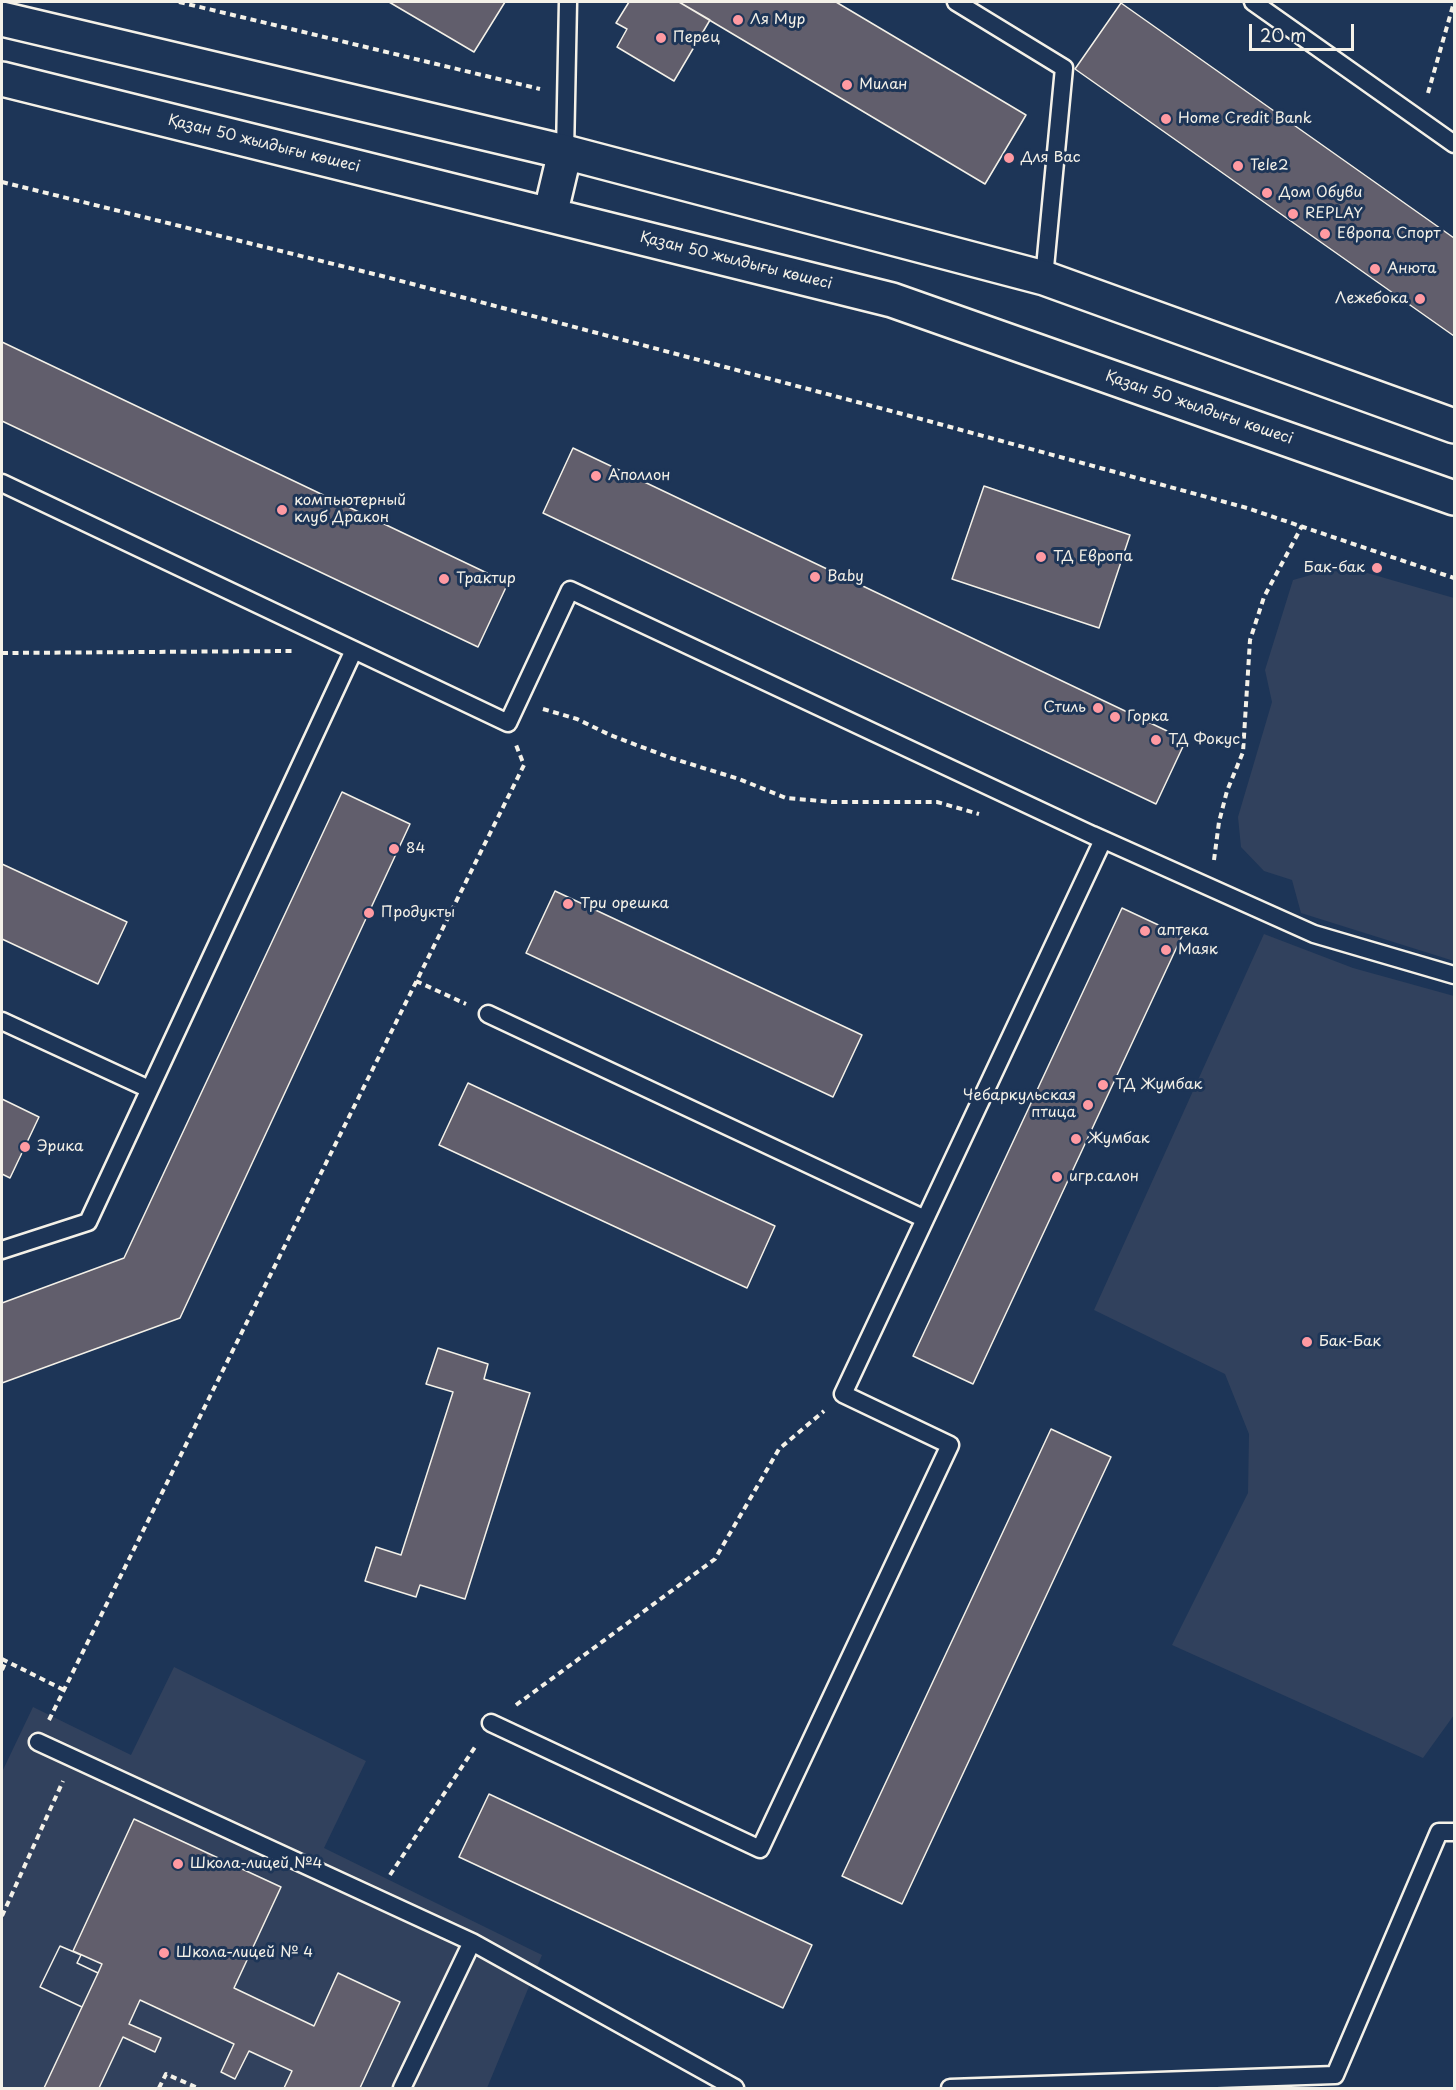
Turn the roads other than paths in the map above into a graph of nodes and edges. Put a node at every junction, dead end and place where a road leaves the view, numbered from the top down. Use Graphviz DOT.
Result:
graph roads {
  1 [pos="568,2"];
  2 [pos="1253,2"];
  3 [pos="967,4"];
  4 [pos="1270,7"];
  5 [pos="2,19"];
  6 [pos="2,79"];
  7 [pos="1455,144"];
  8 [pos="565,152"];
  9 [pos="550,215"];
  10 [pos="1044,278"];
  11 [pos="1455,426"];
  12 [pos="2,483"];
  13 [pos="1455,498"];
  14 [pos="354,650"];
  15 [pos="1084,831"];
  16 [pos="1455,975"];
  17 [pos="488,1014"];
  18 [pos="2,1021"];
  19 [pos="149,1089"];
  20 [pos="925,1218"];
  21 [pos="2,1250"];
  22 [pos="491,1724"];
  23 [pos="38,1742"];
  24 [pos="1455,1832"];
  25 [pos="472,1942"];
  26 [pos="402,2088"];
  27 [pos="735,2088"];
  28 [pos="950,2088"];
  1 -- 8 [label="lane"];
  2 -- 4 [label="lane"];
  3 -- 10 [label="lane"];
  4 -- 7 [label="lane"];
  5 -- 8 [label="street"];
  6 -- 9 [label="street, Қазан 50 жылдығы көшесі"];
  8 -- 9 [label="street"];
  8 -- 10 [label="street"];
  9 -- 13 [label="street, Қазан 50 жылдығы көшесі"];
  10 -- 11 [label="street"];
  12 -- 14 [label="lane"];
  14 -- 15 [label="lane"];
  14 -- 19 [label="lane"];
  15 -- 16 [label="lane"];
  15 -- 20 [label="lane"];
  17 -- 20 [label="lane"];
  18 -- 19 [label="lane"];
  19 -- 21 [label="lane"];
  20 -- 22 [label="lane"];
  23 -- 25 [label="lane"];
  24 -- 28 [label="lane"];
  25 -- 26 [label="lane"];
  25 -- 27 [label="lane"];
}
